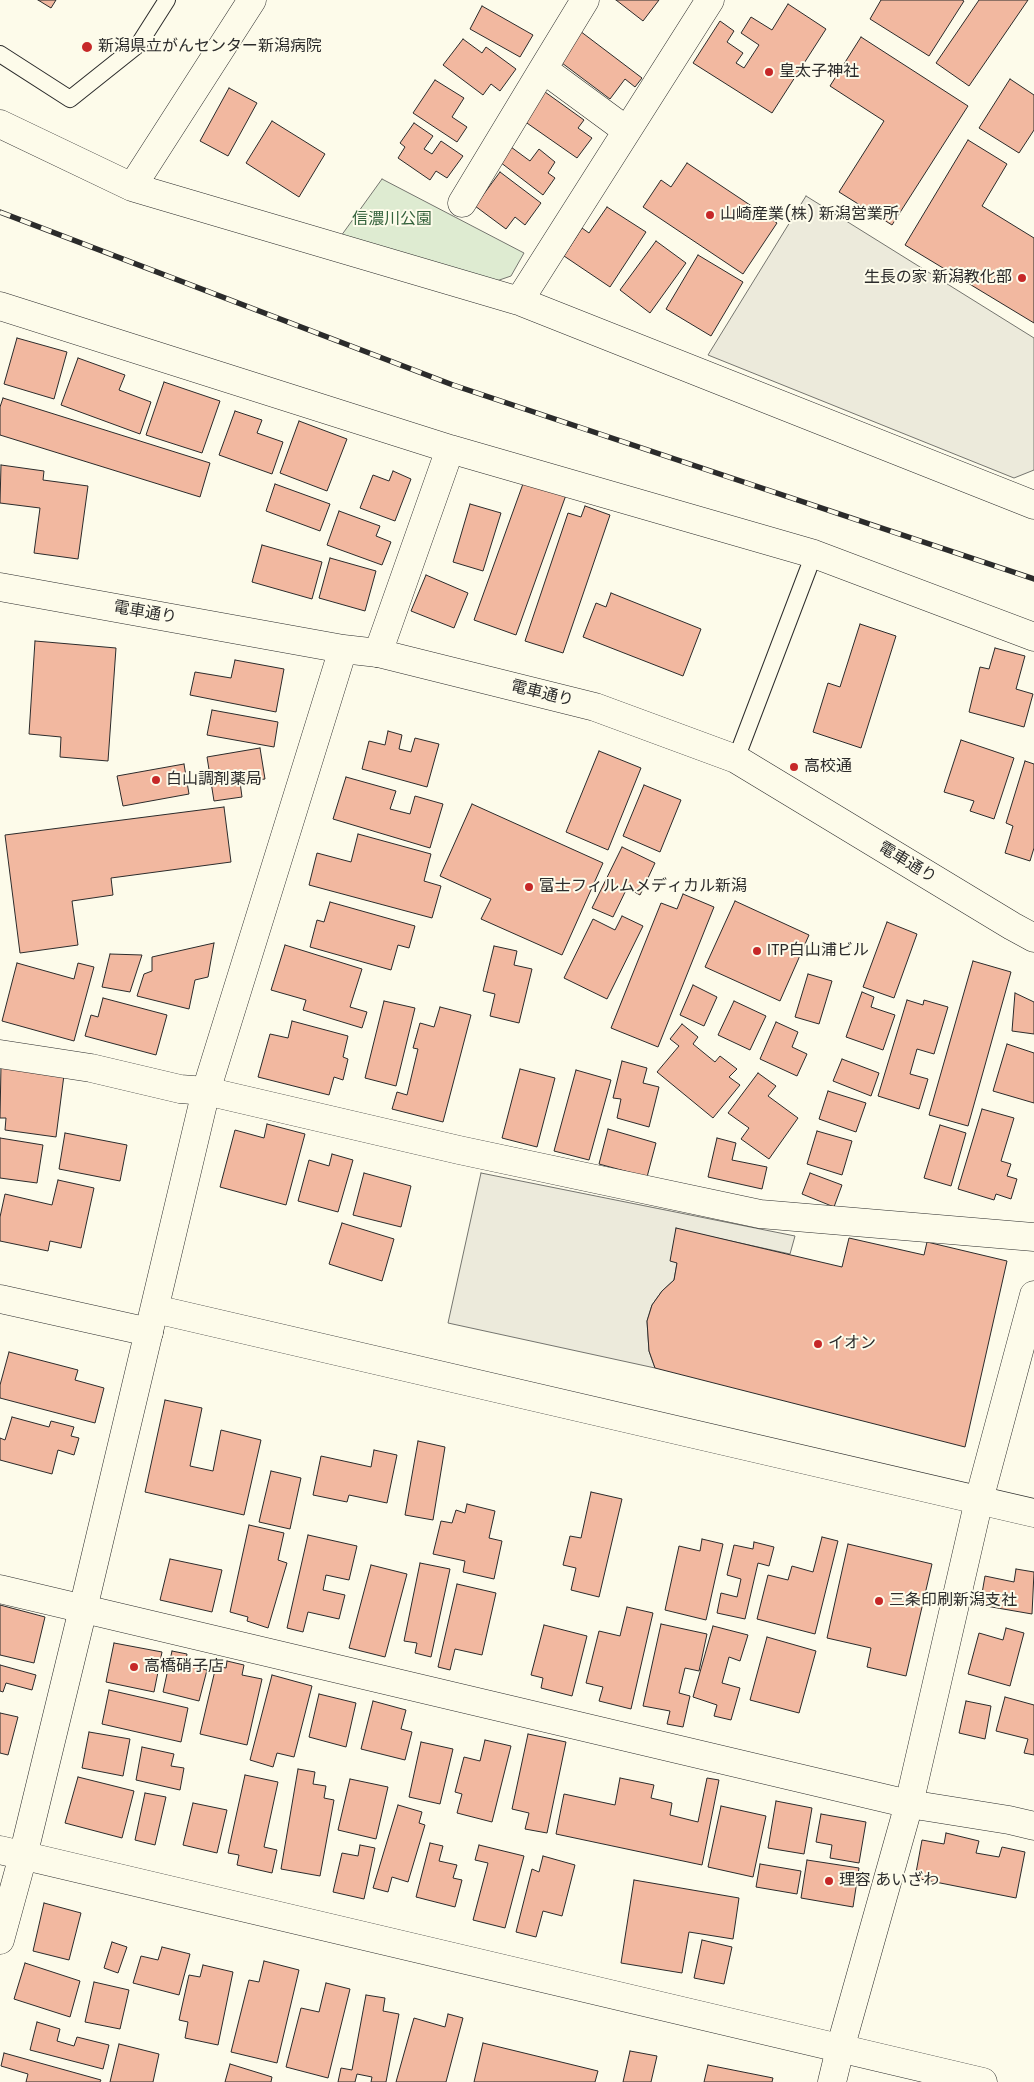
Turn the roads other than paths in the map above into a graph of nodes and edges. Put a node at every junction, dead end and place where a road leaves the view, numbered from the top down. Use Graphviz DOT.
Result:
graph roads {
  1 [pos="167,0"];
  2 [pos="252,0"];
  3 [pos="585,0"];
  4 [pos="710,0"];
  5 [pos="0,54"];
  6 [pos="543,69"];
  7 [pos="0,124"];
  8 [pos="626,130"];
  9 [pos="132,187"];
  10 [pos="462,203"];
  11 [pos="519,301"];
  12 [pos="0,306"];
  13 [pos="450,449"];
  14 [pos="1034,505"];
  15 [pos="814,554"];
  16 [pos="0,587"];
  17 [pos="1034,637"];
  18 [pos="343,649"];
  19 [pos="378,653"];
  20 [pos="736,759"];
  21 [pos="1034,938"];
  22 [pos="0,1054"];
  23 [pos="206,1091"];
  24 [pos="1034,1237"];
  25 [pos="1034,1295"];
  26 [pos="0,1298"];
  27 [pos="152,1321"];
  28 [pos="979,1500"];
  29 [pos="1034,1513"];
  30 [pos="0,1589"];
  31 [pos="83,1609"];
  32 [pos="909,1804"];
  33 [pos="1034,1826"];
  34 [pos="11,1853"];
  35 [pos="0,1940"];
  36 [pos="840,2049"];
  37 [pos="832,2082"];
  38 [pos="983,2082"];
  1 -- 5 [label="lane"];
  2 -- 9 [label="street"];
  3 -- 6 [label="street"];
  4 -- 8 [label="street"];
  6 -- 8 [label="street"];
  6 -- 10 [label="street"];
  7 -- 9 [label="street"];
  8 -- 11 [label="street"];
  9 -- 11 [label="street"];
  11 -- 14 [label="street"];
  12 -- 13 [label="street"];
  13 -- 15 [label="street"];
  13 -- 19 [label="street"];
  15 -- 17 [label="street"];
  15 -- 20 [label="lane"];
  16 -- 18 [label="street, 電車通り"];
  18 -- 19 [label="street, 電車通り"];
  18 -- 23 [label="street"];
  19 -- 20 [label="street, 電車通り"];
  20 -- 21 [label="street, 電車通り"];
  22 -- 23 [label="street"];
  23 -- 24 [label="street"];
  23 -- 27 [label="street"];
  25 -- 28 [label="street"];
  26 -- 27 [label="street"];
  27 -- 28 [label="street"];
  27 -- 31 [label="street"];
  28 -- 29 [label="street"];
  28 -- 32 [label="street"];
  30 -- 31 [label="street"];
  31 -- 32 [label="street"];
  31 -- 34 [label="street"];
  32 -- 33 [label="street"];
  32 -- 36 [label="street"];
  34 -- 35 [label="street"];
  34 -- 36 [label="street"];
  36 -- 37 [label="street"];
  36 -- 38 [label="street"];
}
